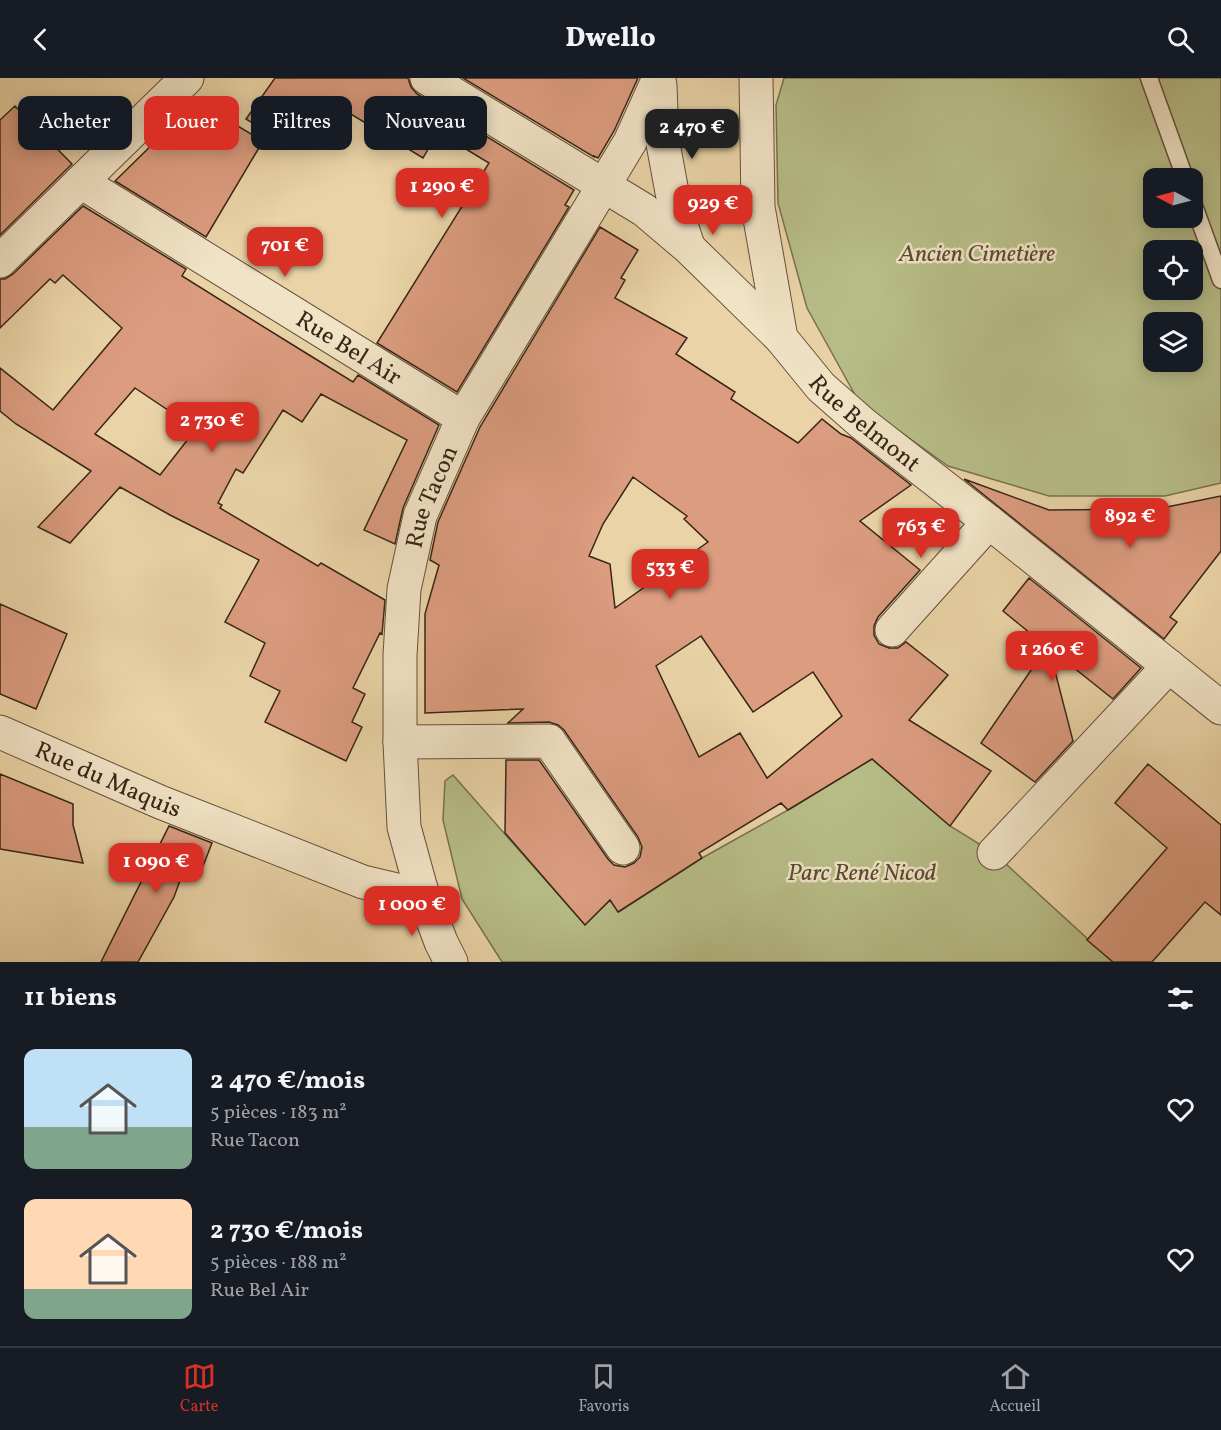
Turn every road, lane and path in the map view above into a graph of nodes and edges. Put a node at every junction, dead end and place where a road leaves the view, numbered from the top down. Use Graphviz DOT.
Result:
graph roads {
  1 [pos="187,78"];
  2 [pos="427,78"];
  3 [pos="659,78"];
  4 [pos="756,78"];
  5 [pos="1149,78"];
  6 [pos="1181,168"];
  7 [pos="81,182"];
  8 [pos="605,185"];
  9 [pos="1202,228"];
  10 [pos="689,248"];
  11 [pos="0,261"];
  12 [pos="1221,280"];
  13 [pos="781,338"];
  14 [pos="463,418"];
  15 [pos="989,522"];
  16 [pos="892,630"];
  17 [pos="1169,666"];
  18 [pos="1221,708"];
  19 [pos="0,732"];
  20 [pos="400,742"];
  21 [pos="623,848"];
  22 [pos="994,853"];
  23 [pos="421,889"];
  24 [pos="452,962"];
  1 -- 7 [label="street"];
  2 -- 8 [label="street"];
  3 -- 8 [label="street, Rue Tacon"];
  3 -- 10 [label="street"];
  4 -- 13 [label="street, Rue Belmont"];
  5 -- 6 [label="lane"];
  7 -- 11 [label="street"];
  7 -- 14 [label="street, Rue Bel Air"];
  8 -- 10 [label="street"];
  8 -- 14 [label="street, Rue Tacon"];
  9 -- 12 [label="lane"];
  10 -- 13 [label="street"];
  13 -- 15 [label="street, Rue Belmont"];
  14 -- 20 [label="street, Rue Tacon"];
  15 -- 16 [label="street"];
  15 -- 17 [label="street, Rue Belmont"];
  17 -- 18 [label="street, Rue Belmont"];
  17 -- 22 [label="street"];
  19 -- 23 [label="street, Rue du Maquis"];
  20 -- 21 [label="street"];
  20 -- 23 [label="street, Rue Tacon"];
  23 -- 24 [label="street, Rue Tacon"];
}
